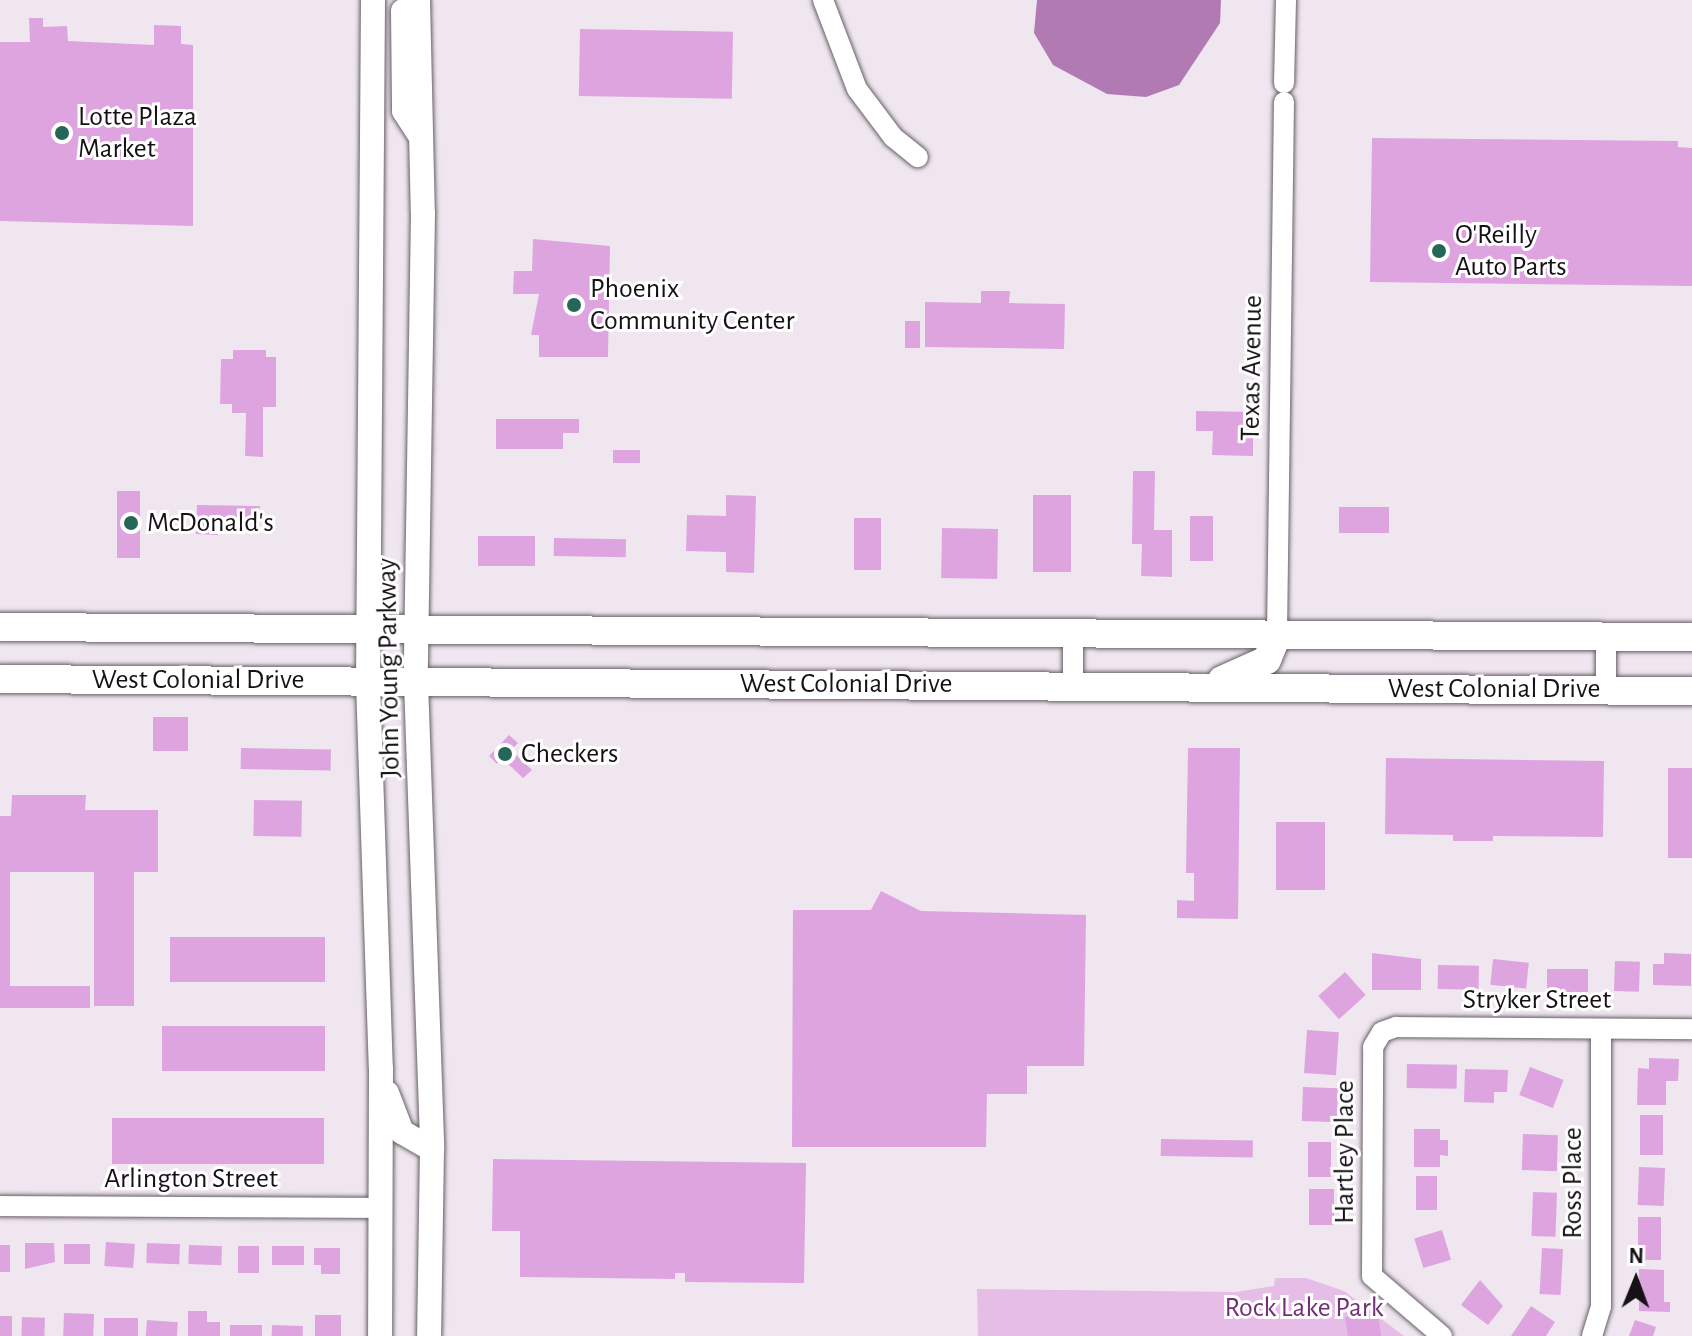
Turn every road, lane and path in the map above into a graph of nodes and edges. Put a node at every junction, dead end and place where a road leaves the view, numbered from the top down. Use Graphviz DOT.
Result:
graph roads {
  1 [pos="373,0"];
  2 [pos="403,0"];
  3 [pos="418,0"];
  4 [pos="823,0"];
  5 [pos="1286,0"];
  6 [pos="422,139"];
  7 [pos="918,157"];
  8 [pos="0,627"];
  9 [pos="368,629"];
  10 [pos="416,630"];
  11 [pos="1073,634"];
  12 [pos="1277,635"];
  13 [pos="1606,637"];
  14 [pos="1692,637"];
  15 [pos="0,679"];
  16 [pos="368,682"];
  17 [pos="416,682"];
  18 [pos="1073,686"];
  19 [pos="1203,686"];
  20 [pos="1606,690"];
  21 [pos="1692,691"];
  22 [pos="1601,1029"];
  23 [pos="1692,1029"];
  24 [pos="1382,1032"];
  25 [pos="381,1068"];
  26 [pos="432,1149"];
  27 [pos="0,1206"];
  28 [pos="381,1208"];
  29 [pos="380,1336"];
  30 [pos="429,1336"];
  31 [pos="1442,1336"];
  32 [pos="1592,1336"];
  1 -- 9 [label="main road, John Young Parkway"];
  2 -- 6 [label="main road"];
  3 -- 6 [label="main road, John Young Parkway"];
  4 -- 7 [label="street"];
  5 -- 12 [label="street, Texas Avenue"];
  6 -- 10 [label="main road, John Young Parkway"];
  8 -- 9 [label="highway, West Colonial Drive"];
  9 -- 10 [label="highway, West Colonial Drive"];
  9 -- 16 [label="main road, John Young Parkway"];
  10 -- 11 [label="highway, West Colonial Drive"];
  10 -- 17 [label="main road, John Young Parkway"];
  11 -- 12 [label="highway, West Colonial Drive"];
  11 -- 18 [label="street"];
  12 -- 13 [label="highway, West Colonial Drive"];
  12 -- 19 [label="highway"];
  13 -- 14 [label="highway, West Colonial Drive"];
  13 -- 20 [label="street"];
  15 -- 16 [label="highway, West Colonial Drive"];
  16 -- 17 [label="highway, West Colonial Drive"];
  16 -- 25 [label="main road, John Young Parkway"];
  17 -- 18 [label="highway, West Colonial Drive"];
  17 -- 26 [label="main road, John Young Parkway"];
  18 -- 19 [label="highway, West Colonial Drive"];
  19 -- 20 [label="highway, West Colonial Drive"];
  20 -- 21 [label="highway, West Colonial Drive"];
  22 -- 23 [label="street, Stryker Street"];
  22 -- 24 [label="street, Stryker Street"];
  22 -- 32 [label="street, Ross Place"];
  24 -- 31 [label="street, Hartley Place"];
  25 -- 26 [label="main road"];
  25 -- 28 [label="main road, John Young Parkway"];
  26 -- 30 [label="main road, John Young Parkway"];
  27 -- 28 [label="street, Arlington Street"];
  28 -- 29 [label="main road, John Young Parkway"];
}
